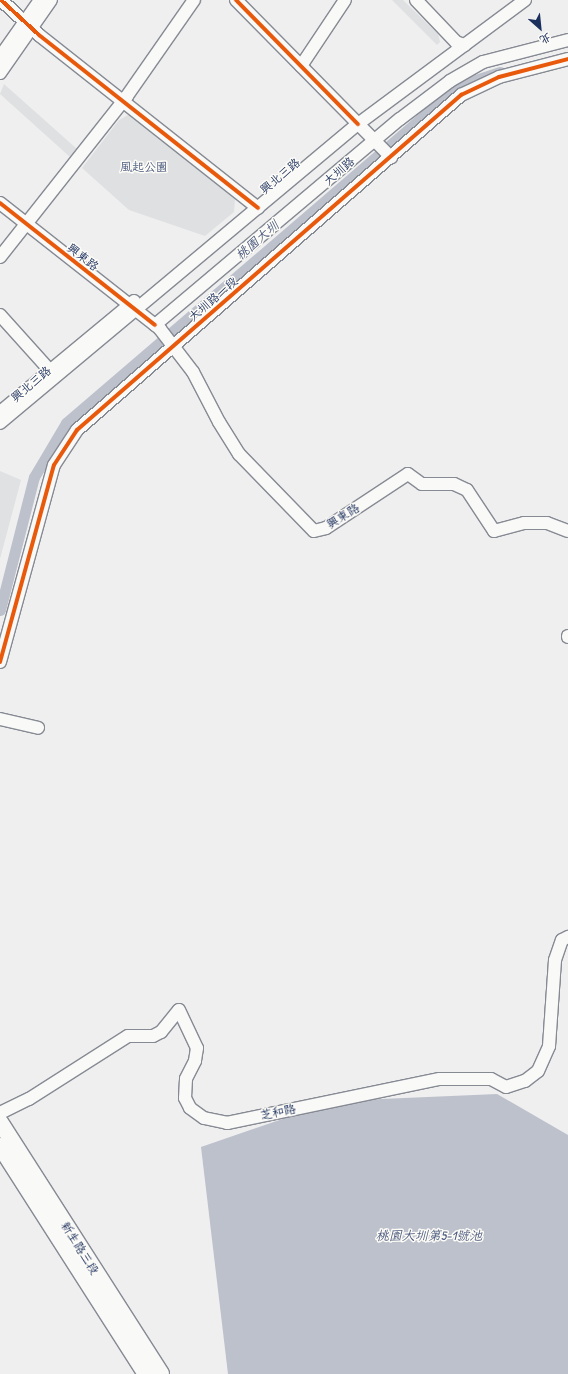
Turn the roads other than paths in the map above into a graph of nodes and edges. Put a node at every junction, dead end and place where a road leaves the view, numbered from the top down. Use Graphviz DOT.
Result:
graph roads {
  1 [pos="0,0"];
  2 [pos="11,0"];
  3 [pos="40,0"];
  4 [pos="51,0"];
  5 [pos="194,0"];
  6 [pos="236,0"];
  7 [pos="345,0"];
  8 [pos="416,0"];
  9 [pos="427,0"];
  10 [pos="512,0"];
  11 [pos="525,0"];
  12 [pos="30,22"];
  13 [pos="568,40"];
  14 [pos="461,41"];
  15 [pos="0,57"];
  16 [pos="568,60"];
  17 [pos="301,66"];
  18 [pos="0,73"];
  19 [pos="125,99"];
  20 [pos="356,121"];
  21 [pos="374,140"];
  22 [pos="391,158"];
  23 [pos="0,203"];
  24 [pos="254,204"];
  25 [pos="26,225"];
  26 [pos="0,257"];
  27 [pos="132,308"];
  28 [pos="0,314"];
  29 [pos="157,327"];
  30 [pos="175,345"];
  31 [pos="52,373"];
  32 [pos="0,412"];
  33 [pos="0,423"];
  34 [pos="568,531"];
  35 [pos="0,662"];
  36 [pos="0,719"];
  37 [pos="38,728"];
  38 [pos="568,938"];
  39 [pos="0,1113"];
  40 [pos="0,1122"];
  41 [pos="0,1146"];
  42 [pos="146,1374"];
  43 [pos="161,1374"];
  1 -- 12 [label="street"];
  2 -- 12 [label="street"];
  3 -- 12 [label="street"];
  4 -- 12 [label="street"];
  5 -- 19 [label="street"];
  6 -- 17 [label="street"];
  7 -- 17 [label="street"];
  8 -- 14 [label="street"];
  9 -- 14 [label="street"];
  10 -- 14 [label="street"];
  11 -- 14 [label="street, 興北三路"];
  12 -- 15 [label="street"];
  12 -- 18 [label="street"];
  12 -- 19 [label="street"];
  13 -- 21 [label="street, 大圳路"];
  14 -- 20 [label="street, 興北三路"];
  16 -- 22 [label="street, 大圳路一段"];
  17 -- 20 [label="street"];
  19 -- 24 [label="street"];
  19 -- 25 [label="street"];
  20 -- 21 [label="street"];
  20 -- 24 [label="street, 興北三路"];
  21 -- 22 [label="street"];
  21 -- 29 [label="street, 大圳路"];
  22 -- 30 [label="street, 大圳路一段"];
  23 -- 25 [label="street, 興東路"];
  24 -- 27 [label="street, 興北三路"];
  25 -- 26 [label="street"];
  25 -- 27 [label="street, 興東路"];
  27 -- 29 [label="street, 興東路"];
  27 -- 31 [label="street, 興北三路"];
  28 -- 31 [label="street"];
  29 -- 30 [label="street"];
  30 -- 34 [label="street, 興東路"];
  30 -- 35 [label="street, 大圳路一段"];
  31 -- 32 [label="street"];
  31 -- 33 [label="street, 興北三路"];
  36 -- 37 [label="street"];
  38 -- 39 [label="street, 芝和路"];
  40 -- 43 [label="main road, 新生路三段"];
  41 -- 42 [label="main road, 新生路三段"];
}
